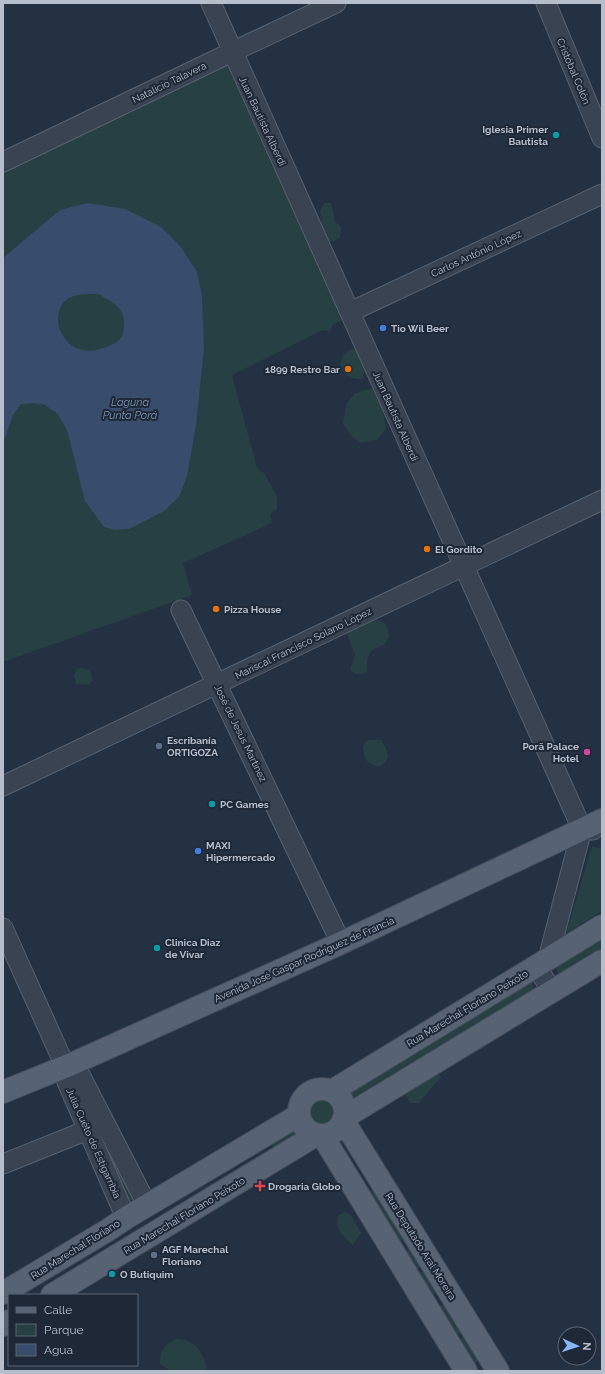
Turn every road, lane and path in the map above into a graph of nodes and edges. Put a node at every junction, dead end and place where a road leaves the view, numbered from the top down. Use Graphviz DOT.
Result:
graph roads {
  1 [pos="211,3"];
  2 [pos="336,3"];
  3 [pos="546,3"];
  4 [pos="232,52"];
  5 [pos="602,138"];
  6 [pos="3,162"];
  7 [pos="602,194"];
  8 [pos="350,312"];
  9 [pos="602,500"];
  10 [pos="464,567"];
  11 [pos="181,610"];
  12 [pos="218,684"];
  13 [pos="3,786"];
  14 [pos="602,820"];
  15 [pos="592,830"];
  16 [pos="602,926"];
  17 [pos="3,928"];
  18 [pos="341,943"];
  19 [pos="602,961"];
  20 [pos="542,963"];
  21 [pos="552,991"];
  22 [pos="67,1066"];
  23 [pos="332,1091"];
  24 [pos="3,1092"];
  25 [pos="298,1115"];
  26 [pos="344,1119"];
  27 [pos="96,1126"];
  28 [pos="319,1135"];
  29 [pos="3,1164"];
  30 [pos="147,1206"];
  31 [pos="126,1218"];
  32 [pos="3,1293"];
  33 [pos="54,1294"];
  34 [pos="466,1371"];
  35 [pos="498,1371"];
  1 -- 4 [label="street, Juan Bautista Alberdi"];
  2 -- 4 [label="street, Natalicio Talavera"];
  3 -- 5 [label="street, Cristóbal Colón"];
  4 -- 6 [label="street, Natalicio Talavera"];
  4 -- 8 [label="street, Juan Bautista Alberdi"];
  7 -- 8 [label="street, Carlos Antônio López"];
  8 -- 10 [label="street, Juan Bautista Alberdi"];
  9 -- 10 [label="street, Mariscal Francisco Solano López"];
  10 -- 12 [label="street, Mariscal Francisco Solano López"];
  10 -- 15 [label="street, Juan Bautista Alberdi"];
  11 -- 12 [label="street, José de Jesús Martinez"];
  12 -- 13 [label="street, Mariscal Francisco Solano López"];
  12 -- 18 [label="street, José de Jesús Martinez"];
  14 -- 15 [label="main road, Avenida José Gaspar Rodríguez de Francia"];
  15 -- 18 [label="main road, Avenida José Gaspar Rodríguez de Francia"];
  15 -- 20 [label="street"];
  16 -- 20 [label="main road, Rua Marechal Floriano Peixoto"];
  17 -- 22 [label="street, Julia Cuéto de Estigarribia"];
  18 -- 22 [label="main road, Avenida José Gaspar Rodríguez de Francia"];
  19 -- 21 [label="main road"];
  20 -- 21 [label="street"];
  20 -- 23 [label="main road, Rua Marechal Floriano Peixoto"];
  21 -- 26 [label="main road"];
  22 -- 24 [label="main road, Avenida José Gaspar Rodríguez de Francia"];
  22 -- 27 [label="street, Julia Cuéto de Estigarribia"];
  23 -- 25 [label="main road"];
  23 -- 26 [label="main road"];
  25 -- 28 [label="main road"];
  25 -- 30 [label="main road"];
  26 -- 28 [label="main road"];
  26 -- 35 [label="main road, Rua Deputado Aral Moreira"];
  27 -- 29 [label="street"];
  27 -- 30 [label="street, Julia Cuéto de Estigarribia"];
  27 -- 31 [label="street, Julia Cuéto de Estigarribia"];
  28 -- 33 [label="main road, Rua Marechal Floriano Peixoto"];
  28 -- 34 [label="main road"];
  30 -- 31 [label="main road, Rua Marechal Floriano"];
  31 -- 32 [label="main road, Rua Marechal Floriano"];
}
